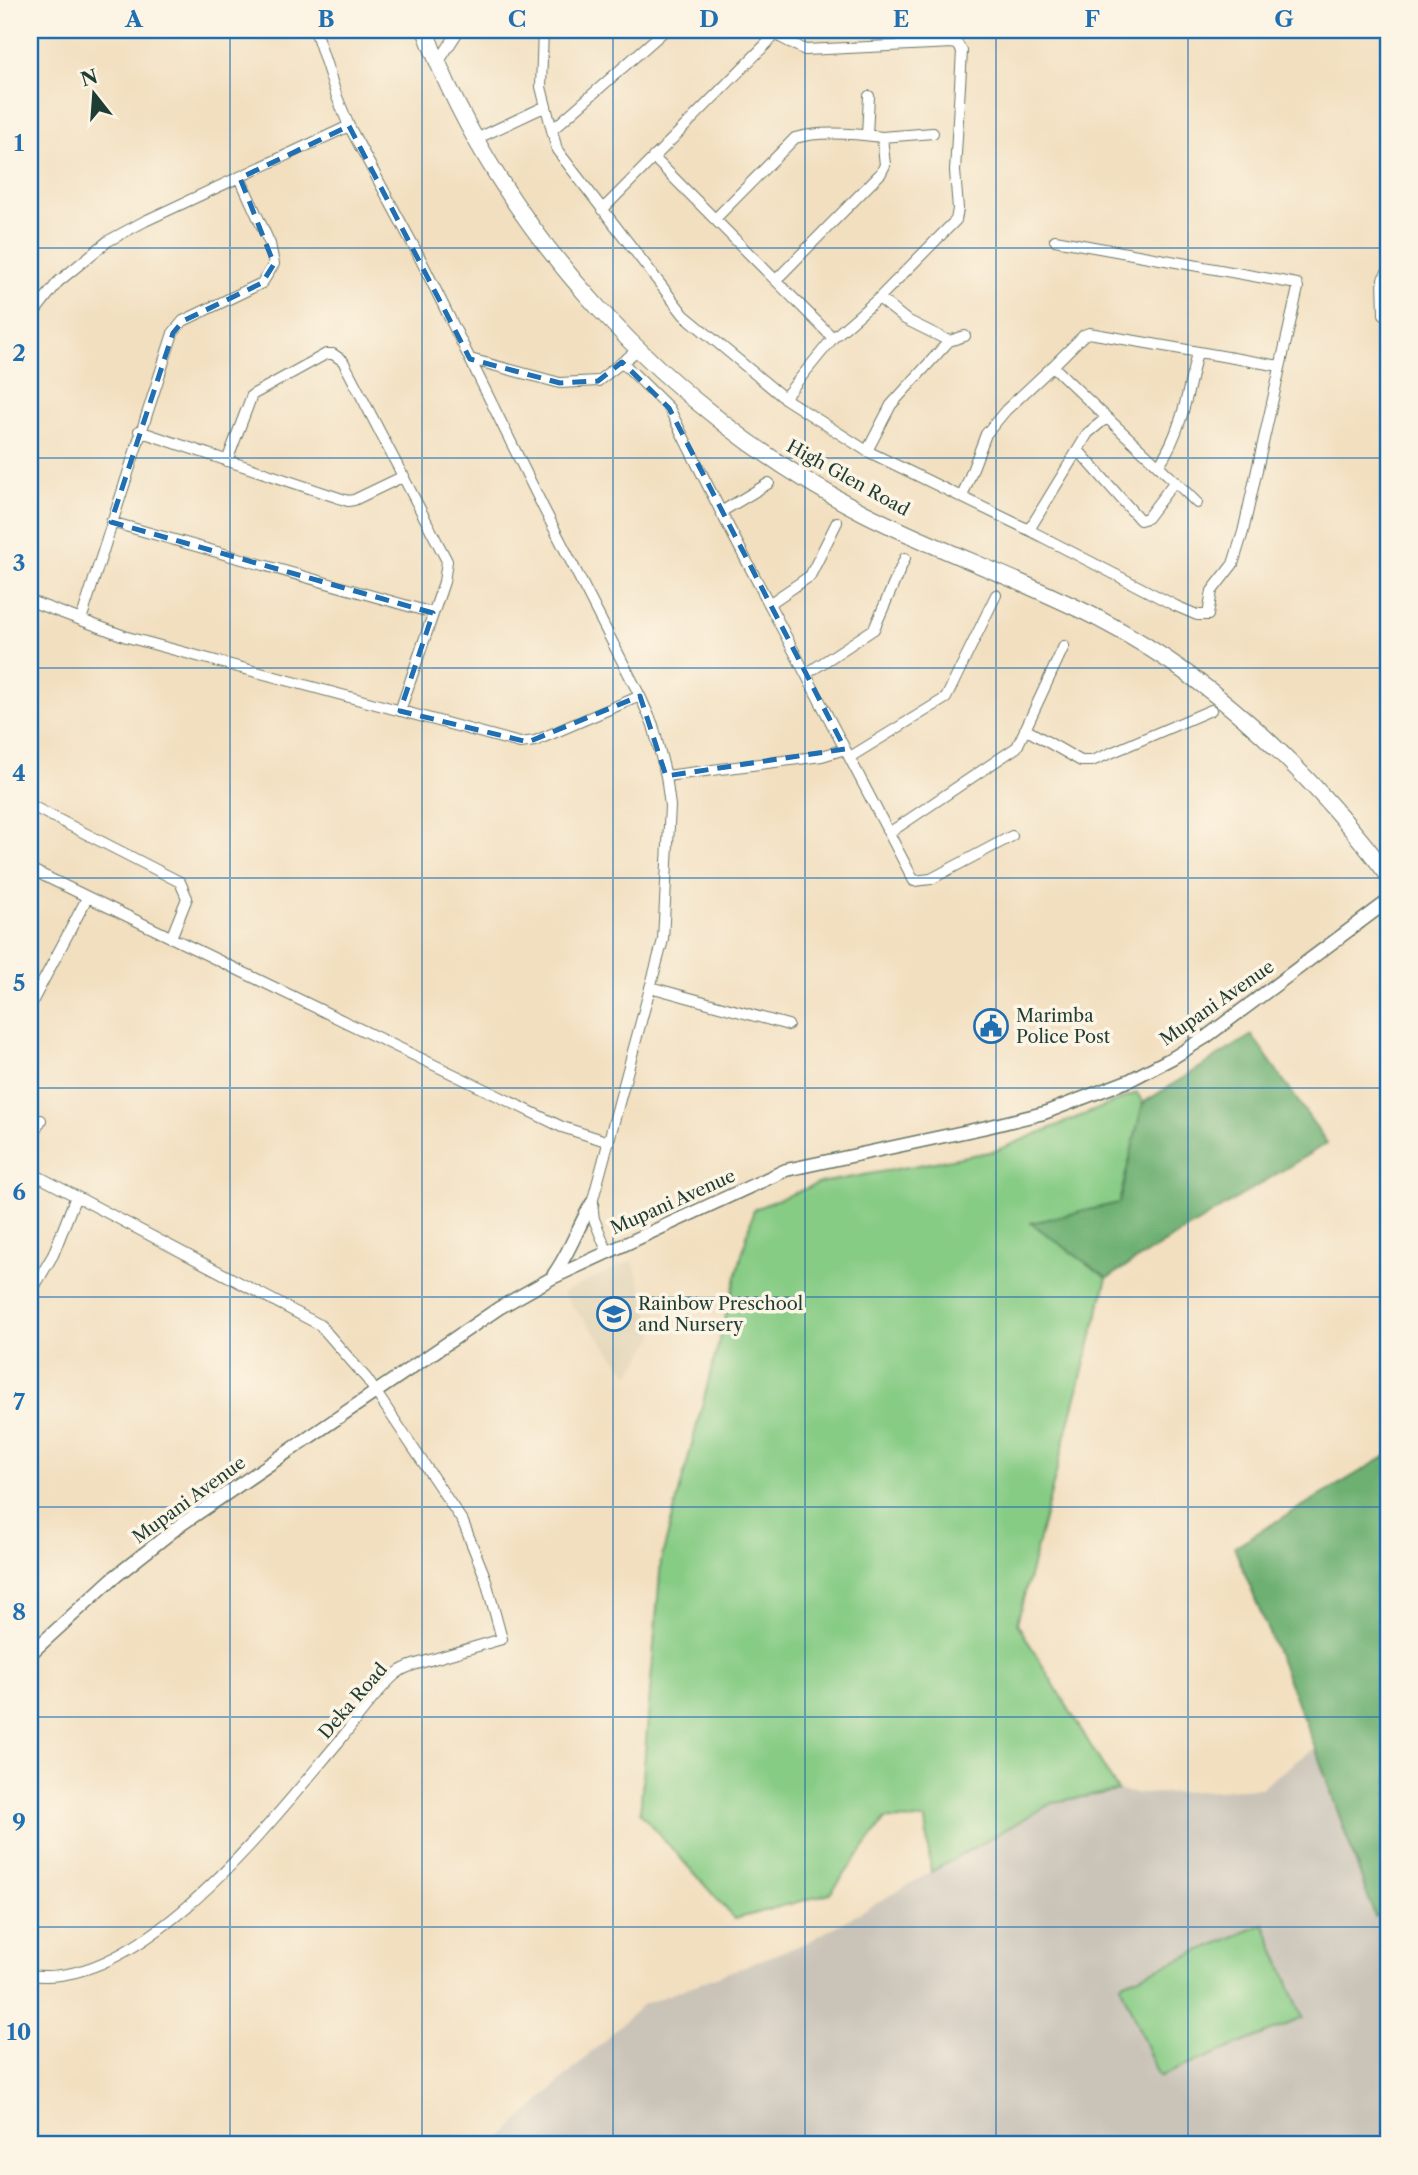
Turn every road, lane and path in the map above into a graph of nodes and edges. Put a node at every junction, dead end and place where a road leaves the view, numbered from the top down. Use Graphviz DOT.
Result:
graph roads {
  1 [pos="315,30"];
  2 [pos="425,30"];
  3 [pos="459,30"];
  4 [pos="543,30"];
  5 [pos="778,32"];
  6 [pos="662,33"];
  7 [pos="438,63"];
  8 [pos="869,96"];
  9 [pos="546,106"];
  10 [pos="349,127"];
  11 [pos="552,130"];
  12 [pos="933,133"];
  13 [pos="867,135"];
  14 [pos="882,137"];
  15 [pos="476,139"];
  16 [pos="653,158"];
  17 [pos="240,178"];
  18 [pos="603,210"];
  19 [pos="715,219"];
  20 [pos="1055,240"];
  21 [pos="1388,271"];
  22 [pos="776,280"];
  23 [pos="879,298"];
  24 [pos="30,317"];
  25 [pos="1388,317"];
  26 [pos="965,336"];
  27 [pos="833,338"];
  28 [pos="949,341"];
  29 [pos="639,349"];
  30 [pos="1197,352"];
  31 [pos="470,359"];
  32 [pos="622,362"];
  33 [pos="1053,366"];
  34 [pos="1280,366"];
  35 [pos="784,398"];
  36 [pos="1105,419"];
  37 [pos="139,432"];
  38 [pos="1078,450"];
  39 [pos="867,451"];
  40 [pos="227,461"];
  41 [pos="1159,465"];
  42 [pos="404,476"];
  43 [pos="1175,481"];
  44 [pos="769,483"];
  45 [pos="962,497"];
  46 [pos="1197,503"];
  47 [pos="721,512"];
  48 [pos="111,522"];
  49 [pos="837,522"];
  50 [pos="1029,530"];
  51 [pos="905,558"];
  52 [pos="996,595"];
  53 [pos="30,601"];
  54 [pos="769,604"];
  55 [pos="433,613"];
  56 [pos="80,620"];
  57 [pos="1064,646"];
  58 [pos="806,674"];
  59 [pos="640,696"];
  60 [pos="1211,710"];
  61 [pos="400,711"];
  62 [pos="1025,729"];
  63 [pos="848,753"];
  64 [pos="666,776"];
  65 [pos="30,805"];
  66 [pos="889,833"];
  67 [pos="1012,836"];
  68 [pos="30,869"];
  69 [pos="1388,875"];
  70 [pos="87,898"];
  71 [pos="1388,901"];
  72 [pos="171,939"];
  73 [pos="650,987"];
  74 [pos="30,1006"];
  75 [pos="788,1025"];
  76 [pos="41,1120"];
  77 [pos="30,1140"];
  78 [pos="609,1142"];
  79 [pos="30,1172"];
  80 [pos="76,1196"];
  81 [pos="592,1203"];
  82 [pos="607,1251"];
  83 [pos="552,1278"];
  84 [pos="30,1294"];
  85 [pos="376,1392"];
  86 [pos="30,1654"];
  87 [pos="30,1975"];
  1 -- 10 [label="street"];
  2 -- 7 [label="main road, High Glen Road"];
  3 -- 7 [label="street"];
  4 -- 9 [label="street"];
  5 -- 16 [label="street"];
  5 -- 23 [label="street"];
  6 -- 11 [label="street"];
  7 -- 15 [label="main road, High Glen Road"];
  8 -- 13 [label="street"];
  9 -- 11 [label="street"];
  9 -- 15 [label="street"];
  10 -- 17 [label="street"];
  10 -- 31 [label="street"];
  11 -- 18 [label="street"];
  12 -- 14 [label="street"];
  13 -- 14 [label="street"];
  13 -- 19 [label="street"];
  14 -- 22 [label="street"];
  15 -- 29 [label="main road, High Glen Road"];
  16 -- 18 [label="street"];
  16 -- 19 [label="street"];
  17 -- 24 [label="street"];
  17 -- 37 [label="street"];
  18 -- 35 [label="street"];
  19 -- 22 [label="street"];
  20 -- 34 [label="street"];
  21 -- 25 [label="street"];
  22 -- 27 [label="street"];
  23 -- 27 [label="street"];
  23 -- 28 [label="street"];
  26 -- 28 [label="street"];
  27 -- 35 [label="street"];
  28 -- 39 [label="street"];
  29 -- 32 [label="street"];
  29 -- 69 [label="main road, High Glen Road"];
  30 -- 33 [label="street"];
  30 -- 34 [label="street"];
  30 -- 41 [label="street"];
  31 -- 32 [label="street"];
  31 -- 59 [label="street"];
  32 -- 47 [label="street"];
  33 -- 36 [label="street"];
  33 -- 45 [label="street"];
  34 -- 50 [label="street"];
  35 -- 39 [label="street"];
  36 -- 38 [label="street"];
  36 -- 41 [label="street"];
  37 -- 40 [label="street"];
  37 -- 48 [label="street"];
  38 -- 43 [label="street"];
  38 -- 50 [label="street"];
  39 -- 45 [label="street"];
  40 -- 42 [label="street"];
  40 -- 42 [label="street"];
  41 -- 43 [label="street"];
  42 -- 55 [label="street"];
  43 -- 46 [label="street"];
  44 -- 47 [label="street"];
  45 -- 50 [label="street"];
  47 -- 54 [label="street"];
  48 -- 55 [label="street"];
  48 -- 56 [label="street"];
  49 -- 54 [label="street"];
  51 -- 58 [label="street"];
  52 -- 63 [label="street"];
  53 -- 56 [label="street"];
  54 -- 58 [label="street"];
  55 -- 61 [label="street"];
  56 -- 61 [label="street"];
  57 -- 62 [label="street"];
  58 -- 63 [label="street"];
  59 -- 61 [label="street"];
  59 -- 64 [label="street"];
  60 -- 62 [label="street"];
  62 -- 66 [label="street"];
  63 -- 64 [label="street"];
  63 -- 66 [label="street"];
  64 -- 73 [label="street"];
  65 -- 72 [label="street"];
  66 -- 67 [label="street"];
  68 -- 70 [label="street"];
  70 -- 72 [label="street"];
  70 -- 74 [label="street"];
  71 -- 82 [label="street, Mupani Avenue"];
  72 -- 78 [label="street"];
  73 -- 75 [label="street"];
  73 -- 78 [label="street"];
  76 -- 77 [label="street"];
  78 -- 81 [label="street"];
  79 -- 80 [label="street"];
  80 -- 84 [label="street"];
  80 -- 85 [label="street"];
  81 -- 82 [label="street"];
  81 -- 83 [label="street"];
  82 -- 83 [label="street, Mupani Avenue"];
  83 -- 85 [label="street, Mupani Avenue"];
  85 -- 86 [label="street, Mupani Avenue"];
  85 -- 87 [label="street, Deka Road"];
}
